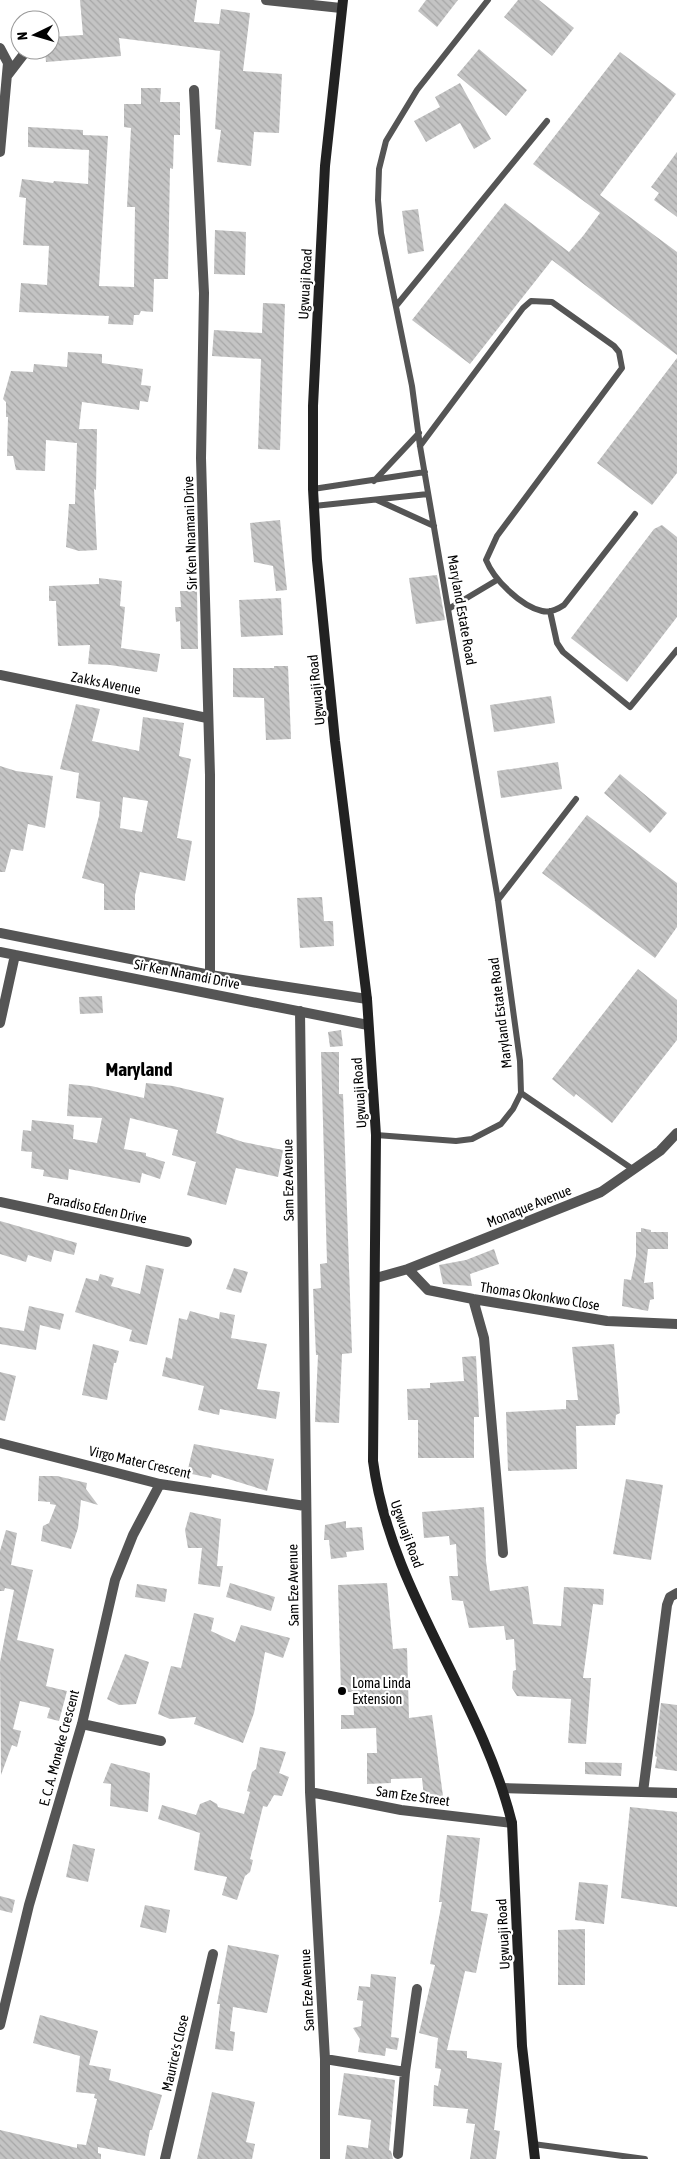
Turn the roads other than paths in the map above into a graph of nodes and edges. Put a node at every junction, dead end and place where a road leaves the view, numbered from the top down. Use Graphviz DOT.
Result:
graph roads {
  1 [pos="266,0"];
  2 [pos="488,0"];
  3 [pos="342,4"];
  4 [pos="0,48"];
  5 [pos="19,60"];
  6 [pos="7,76"];
  7 [pos="194,90"];
  8 [pos="547,121"];
  9 [pos="0,152"];
  10 [pos="396,306"];
  11 [pos="419,433"];
  12 [pos="420,446"];
  13 [pos="425,472"];
  14 [pos="374,481"];
  15 [pos="313,489"];
  16 [pos="428,494"];
  17 [pos="376,499"];
  18 [pos="314,506"];
  19 [pos="635,514"];
  20 [pos="434,526"];
  21 [pos="497,580"];
  22 [pos="450,608"];
  23 [pos="550,611"];
  24 [pos="677,650"];
  25 [pos="0,676"];
  26 [pos="207,718"];
  27 [pos="576,799"];
  28 [pos="498,900"];
  29 [pos="0,933"];
  30 [pos="0,952"];
  31 [pos="15,955"];
  32 [pos="210,975"];
  33 [pos="367,999"];
  34 [pos="300,1011"];
  35 [pos="0,1023"];
  36 [pos="368,1026"];
  37 [pos="521,1093"];
  38 [pos="677,1133"];
  39 [pos="376,1135"];
  40 [pos="634,1170"];
  41 [pos="0,1202"];
  42 [pos="188,1242"];
  43 [pos="408,1269"];
  44 [pos="376,1278"];
  45 [pos="473,1299"];
  46 [pos="677,1324"];
  47 [pos="0,1443"];
  48 [pos="160,1484"];
  49 [pos="305,1506"];
  50 [pos="503,1553"];
  51 [pos="677,1593"];
  52 [pos="82,1724"];
  53 [pos="161,1741"];
  54 [pos="503,1788"];
  55 [pos="310,1792"];
  56 [pos="643,1792"];
  57 [pos="677,1793"];
  58 [pos="512,1822"];
  59 [pos="213,1954"];
  60 [pos="417,1989"];
  61 [pos="0,2026"];
  62 [pos="325,2059"];
  63 [pos="405,2072"];
  64 [pos="533,2144"];
  65 [pos="398,2154"];
  66 [pos="164,2159"];
  67 [pos="325,2159"];
  68 [pos="535,2159"];
  69 [pos="645,2159"];
  1 -- 3 [label="street"];
  2 -- 10 [label="lane, Maryland Estate Road"];
  3 -- 15 [label="main road, Ugwuaji Road"];
  4 -- 6 [label="street"];
  5 -- 6 [label="street"];
  6 -- 9 [label="street"];
  7 -- 26 [label="street, Sir Ken Nnamani Drive"];
  8 -- 10 [label="lane"];
  10 -- 11 [label="lane, Maryland Estate Road"];
  11 -- 12 [label="lane, Maryland Estate Road"];
  11 -- 14 [label="lane"];
  12 -- 13 [label="lane, Maryland Estate Road"];
  12 -- 21 [label="lane"];
  13 -- 14 [label="lane"];
  13 -- 16 [label="lane, Maryland Estate Road"];
  14 -- 15 [label="lane"];
  15 -- 18 [label="main road, Ugwuaji Road"];
  16 -- 17 [label="lane"];
  16 -- 20 [label="lane, Maryland Estate Road"];
  17 -- 18 [label="lane"];
  17 -- 20 [label="lane"];
  18 -- 33 [label="main road, Ugwuaji Road"];
  19 -- 23 [label="lane"];
  20 -- 22 [label="lane, Maryland Estate Road"];
  21 -- 22 [label="lane"];
  21 -- 23 [label="lane"];
  22 -- 28 [label="lane, Maryland Estate Road"];
  23 -- 24 [label="lane"];
  25 -- 26 [label="street, Zakks Avenue"];
  26 -- 32 [label="street, Sir Ken Nnamani Drive"];
  27 -- 28 [label="lane"];
  28 -- 37 [label="lane, Maryland Estate Road"];
  29 -- 32 [label="street, Sir Ken Nnamdi Drive"];
  30 -- 31 [label="street, Sir Ken Nnamdi Drive"];
  31 -- 34 [label="street, Sir Ken Nnamdi Drive"];
  31 -- 35 [label="street"];
  32 -- 33 [label="street, Sir Ken Nnamdi Drive"];
  33 -- 36 [label="main road, Ugwuaji Road"];
  34 -- 36 [label="street, Sir Ken Nnamdi Drive"];
  34 -- 49 [label="street, Sam Eze Avenue"];
  36 -- 39 [label="main road, Ugwuaji Road"];
  37 -- 39 [label="lane"];
  37 -- 40 [label="lane"];
  38 -- 40 [label="street, Monaque Avenue"];
  39 -- 44 [label="main road, Ugwuaji Road"];
  40 -- 43 [label="street, Monaque Avenue"];
  41 -- 42 [label="street, Paradiso Eden Drive"];
  43 -- 44 [label="street, Monaque Avenue"];
  43 -- 45 [label="street, Thomas Okonkwo Close"];
  44 -- 54 [label="main road, Ugwuaji Road"];
  45 -- 46 [label="street, Thomas Okonkwo Close"];
  45 -- 50 [label="street"];
  47 -- 48 [label="street, Virgo Mater Crescent"];
  48 -- 49 [label="street, Virgo Mater Crescent"];
  48 -- 52 [label="street, E. C. A. Moneke Crescent"];
  49 -- 55 [label="street, Sam Eze Avenue"];
  51 -- 56 [label="street"];
  52 -- 53 [label="street"];
  52 -- 61 [label="street, E. C. A. Moneke Crescent"];
  54 -- 56 [label="street"];
  54 -- 58 [label="main road, Ugwuaji Road"];
  55 -- 58 [label="street, Sam Eze Street"];
  55 -- 62 [label="street, Sam Eze Avenue"];
  56 -- 57 [label="street"];
  58 -- 64 [label="main road, Ugwuaji Road"];
  59 -- 66 [label="street, Maurice's Close"];
  60 -- 63 [label="street"];
  62 -- 63 [label="street"];
  62 -- 67 [label="street, Sam Eze Avenue"];
  63 -- 65 [label="street"];
  64 -- 68 [label="main road, Ugwuaji Road"];
  64 -- 69 [label="lane"];
}
